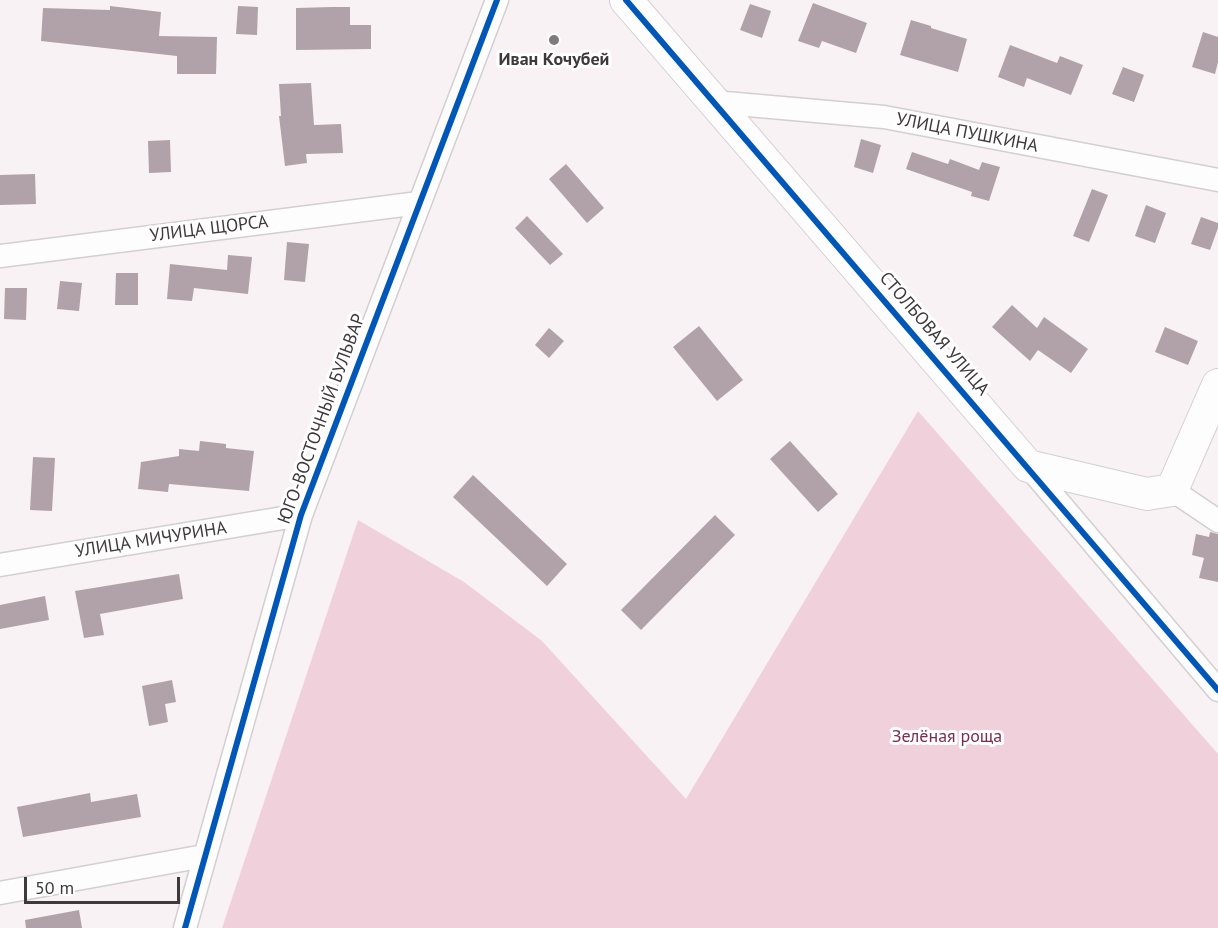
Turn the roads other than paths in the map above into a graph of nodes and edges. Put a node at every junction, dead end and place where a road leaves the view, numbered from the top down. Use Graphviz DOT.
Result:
graph roads {
  1 [pos="497,0"];
  2 [pos="626,0"];
  3 [pos="714,102"];
  4 [pos="1218,180"];
  5 [pos="418,203"];
  6 [pos="0,256"];
  7 [pos="1218,385"];
  8 [pos="1028,466"];
  9 [pos="1172,490"];
  10 [pos="301,515"];
  11 [pos="1218,520"];
  12 [pos="0,565"];
  13 [pos="1218,690"];
  14 [pos="204,856"];
  15 [pos="0,893"];
  16 [pos="185,928"];
  1 -- 5 [label="street, ЮГО-ВОСТОЧНЫЙ БУЛЬВАР"];
  2 -- 3 [label="street, СТОЛБОВАЯ УЛИЦА"];
  3 -- 4 [label="street, УЛИЦА ПУШКИНА"];
  3 -- 8 [label="street, СТОЛБОВАЯ УЛИЦА"];
  5 -- 6 [label="street, УЛИЦА ЩОРСА"];
  5 -- 10 [label="street, ЮГО-ВОСТОЧНЫЙ БУЛЬВАР"];
  7 -- 9 [label="street"];
  8 -- 9 [label="street"];
  8 -- 13 [label="street, СТОЛБОВАЯ УЛИЦА"];
  9 -- 11 [label="street"];
  10 -- 12 [label="street, УЛИЦА МИЧУРИНА"];
  10 -- 14 [label="street, ЮГО-ВОСТОЧНЫЙ БУЛЬВАР"];
  14 -- 15 [label="street"];
  14 -- 16 [label="street, ЮГО-ВОСТОЧНЫЙ БУЛЬВАР"];
}
